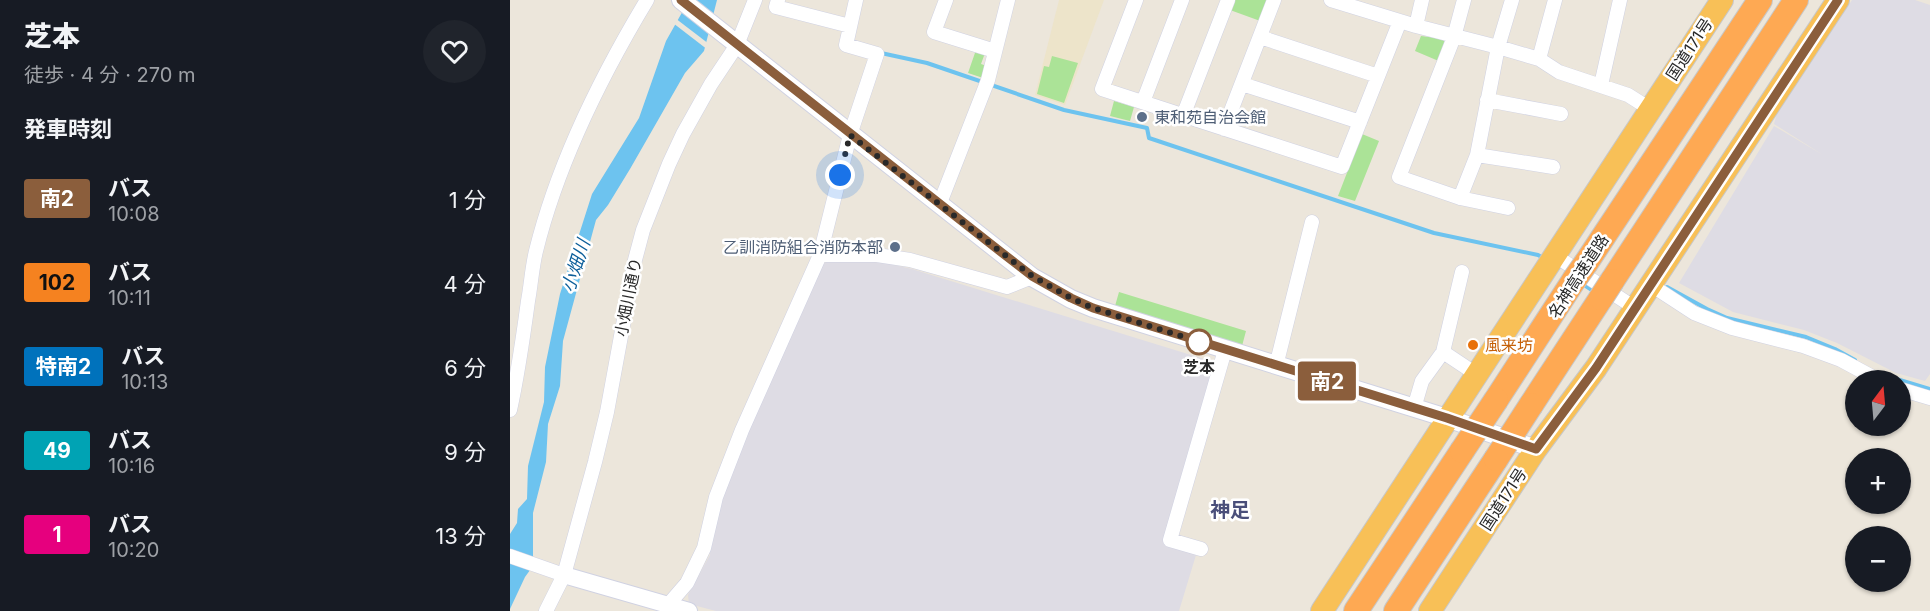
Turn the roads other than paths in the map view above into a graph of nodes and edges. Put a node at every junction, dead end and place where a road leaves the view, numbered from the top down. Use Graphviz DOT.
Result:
graph roads {
  1 [pos="647,0"];
  2 [pos="681,0"];
  3 [pos="755,0"];
  4 [pos="778,0"];
  5 [pos="856,0"];
  6 [pos="946,0"];
  7 [pos="1008,0"];
  8 [pos="1136,0"];
  9 [pos="1182,0"];
  10 [pos="1228,0"];
  11 [pos="1274,0"];
  12 [pos="1331,0"];
  13 [pos="1422,0"];
  14 [pos="1464,0"];
  15 [pos="1512,0"];
  16 [pos="1555,0"];
  17 [pos="1620,0"];
  18 [pos="1722,0"];
  19 [pos="1760,0"];
  20 [pos="1796,0"];
  21 [pos="1838,0"];
  22 [pos="1358,3"];
  23 [pos="1400,21"];
  24 [pos="850,26"];
  25 [pos="1416,26"];
  26 [pos="1260,37"];
  27 [pos="1454,37"];
  28 [pos="734,42"];
  29 [pos="1498,47"];
  30 [pos="995,51"];
  31 [pos="1539,59"];
  32 [pos="1378,76"];
  33 [pos="1242,84"];
  34 [pos="1601,85"];
  35 [pos="1488,100"];
  36 [pos="1143,102"];
  37 [pos="1650,110"];
  38 [pos="1561,114"];
  39 [pos="1183,116"];
  40 [pos="1360,123"];
  41 [pos="1224,129"];
  42 [pos="850,135"];
  43 [pos="1477,155"];
  44 [pos="1553,167"];
  45 [pos="1460,198"];
  46 [pos="940,203"];
  47 [pos="1508,208"];
  48 [pos="1311,222"];
  49 [pos="820,255"];
  50 [pos="1551,260"];
  51 [pos="1462,272"];
  52 [pos="1032,276"];
  53 [pos="1651,285"];
  54 [pos="1635,308"];
  55 [pos="516,348"];
  56 [pos="1225,350"];
  57 [pos="1443,352"];
  58 [pos="1276,366"];
  59 [pos="1860,370"];
  60 [pos="1476,374"];
  61 [pos="1911,392"];
  62 [pos="1930,398"];
  63 [pos="1414,408"];
  64 [pos="510,410"];
  65 [pos="1447,418"];
  66 [pos="1536,449"];
  67 [pos="1201,549"];
  68 [pos="510,556"];
  69 [pos="557,573"];
  70 [pos="668,605"];
  71 [pos="546,611"];
  72 [pos="689,611"];
  73 [pos="1322,611"];
  74 [pos="1356,611"];
  75 [pos="1396,611"];
  76 [pos="1430,611"];
  1 -- 55 [label="street"];
  2 -- 28 [label="main road"];
  3 -- 28 [label="street, 小畑川通り"];
  4 -- 24 [label="street"];
  5 -- 24 [label="street"];
  6 -- 30 [label="street"];
  7 -- 30 [label="street"];
  8 -- 36 [label="street"];
  9 -- 36 [label="street"];
  10 -- 39 [label="street"];
  11 -- 26 [label="street"];
  12 -- 22 [label="street"];
  13 -- 25 [label="street"];
  14 -- 27 [label="street"];
  15 -- 29 [label="street"];
  16 -- 31 [label="street"];
  17 -- 34 [label="street"];
  18 -- 37 [label="highway, 国道171号"];
  19 -- 74 [label="highway, 名神高速道路, bridge"];
  20 -- 75 [label="highway, 名神高速道路, bridge"];
  21 -- 53 [label="highway, 国道171号"];
  22 -- 23 [label="street"];
  23 -- 25 [label="street"];
  23 -- 32 [label="street"];
  24 -- 42 [label="street"];
  25 -- 27 [label="street"];
  26 -- 32 [label="street"];
  26 -- 33 [label="street"];
  27 -- 29 [label="street"];
  27 -- 45 [label="street"];
  28 -- 42 [label="main road"];
  28 -- 69 [label="street, 小畑川通り"];
  29 -- 31 [label="street"];
  29 -- 35 [label="street"];
  30 -- 46 [label="street"];
  31 -- 34 [label="street"];
  32 -- 40 [label="street"];
  33 -- 40 [label="street"];
  33 -- 41 [label="street"];
  34 -- 37 [label="street"];
  35 -- 38 [label="street"];
  35 -- 43 [label="street"];
  36 -- 39 [label="street"];
  37 -- 50 [label="highway, 国道171号"];
  39 -- 41 [label="street"];
  40 -- 41 [label="street"];
  42 -- 46 [label="main road"];
  42 -- 49 [label="street"];
  43 -- 44 [label="street"];
  43 -- 45 [label="street"];
  45 -- 47 [label="street"];
  46 -- 52 [label="main road"];
  48 -- 58 [label="street"];
  49 -- 52 [label="street"];
  49 -- 70 [label="street"];
  50 -- 54 [label="street"];
  50 -- 60 [label="highway, 国道171号"];
  51 -- 57 [label="street"];
  52 -- 56 [label="main road"];
  53 -- 54 [label="highway, 国道171号"];
  53 -- 59 [label="street"];
  54 -- 66 [label="highway, 国道171号"];
  55 -- 64 [label="street"];
  56 -- 58 [label="main road"];
  56 -- 67 [label="street"];
  57 -- 60 [label="street"];
  57 -- 63 [label="street"];
  58 -- 63 [label="main road"];
  60 -- 65 [label="highway, 国道171号"];
  61 -- 62 [label="street"];
  63 -- 65 [label="main road"];
  65 -- 66 [label="main road"];
  65 -- 73 [label="highway, 国道171号"];
  66 -- 76 [label="highway, 国道171号"];
  68 -- 69 [label="street"];
  69 -- 70 [label="street"];
  69 -- 71 [label="street, 小畑川通り"];
  70 -- 72 [label="street"];
}
